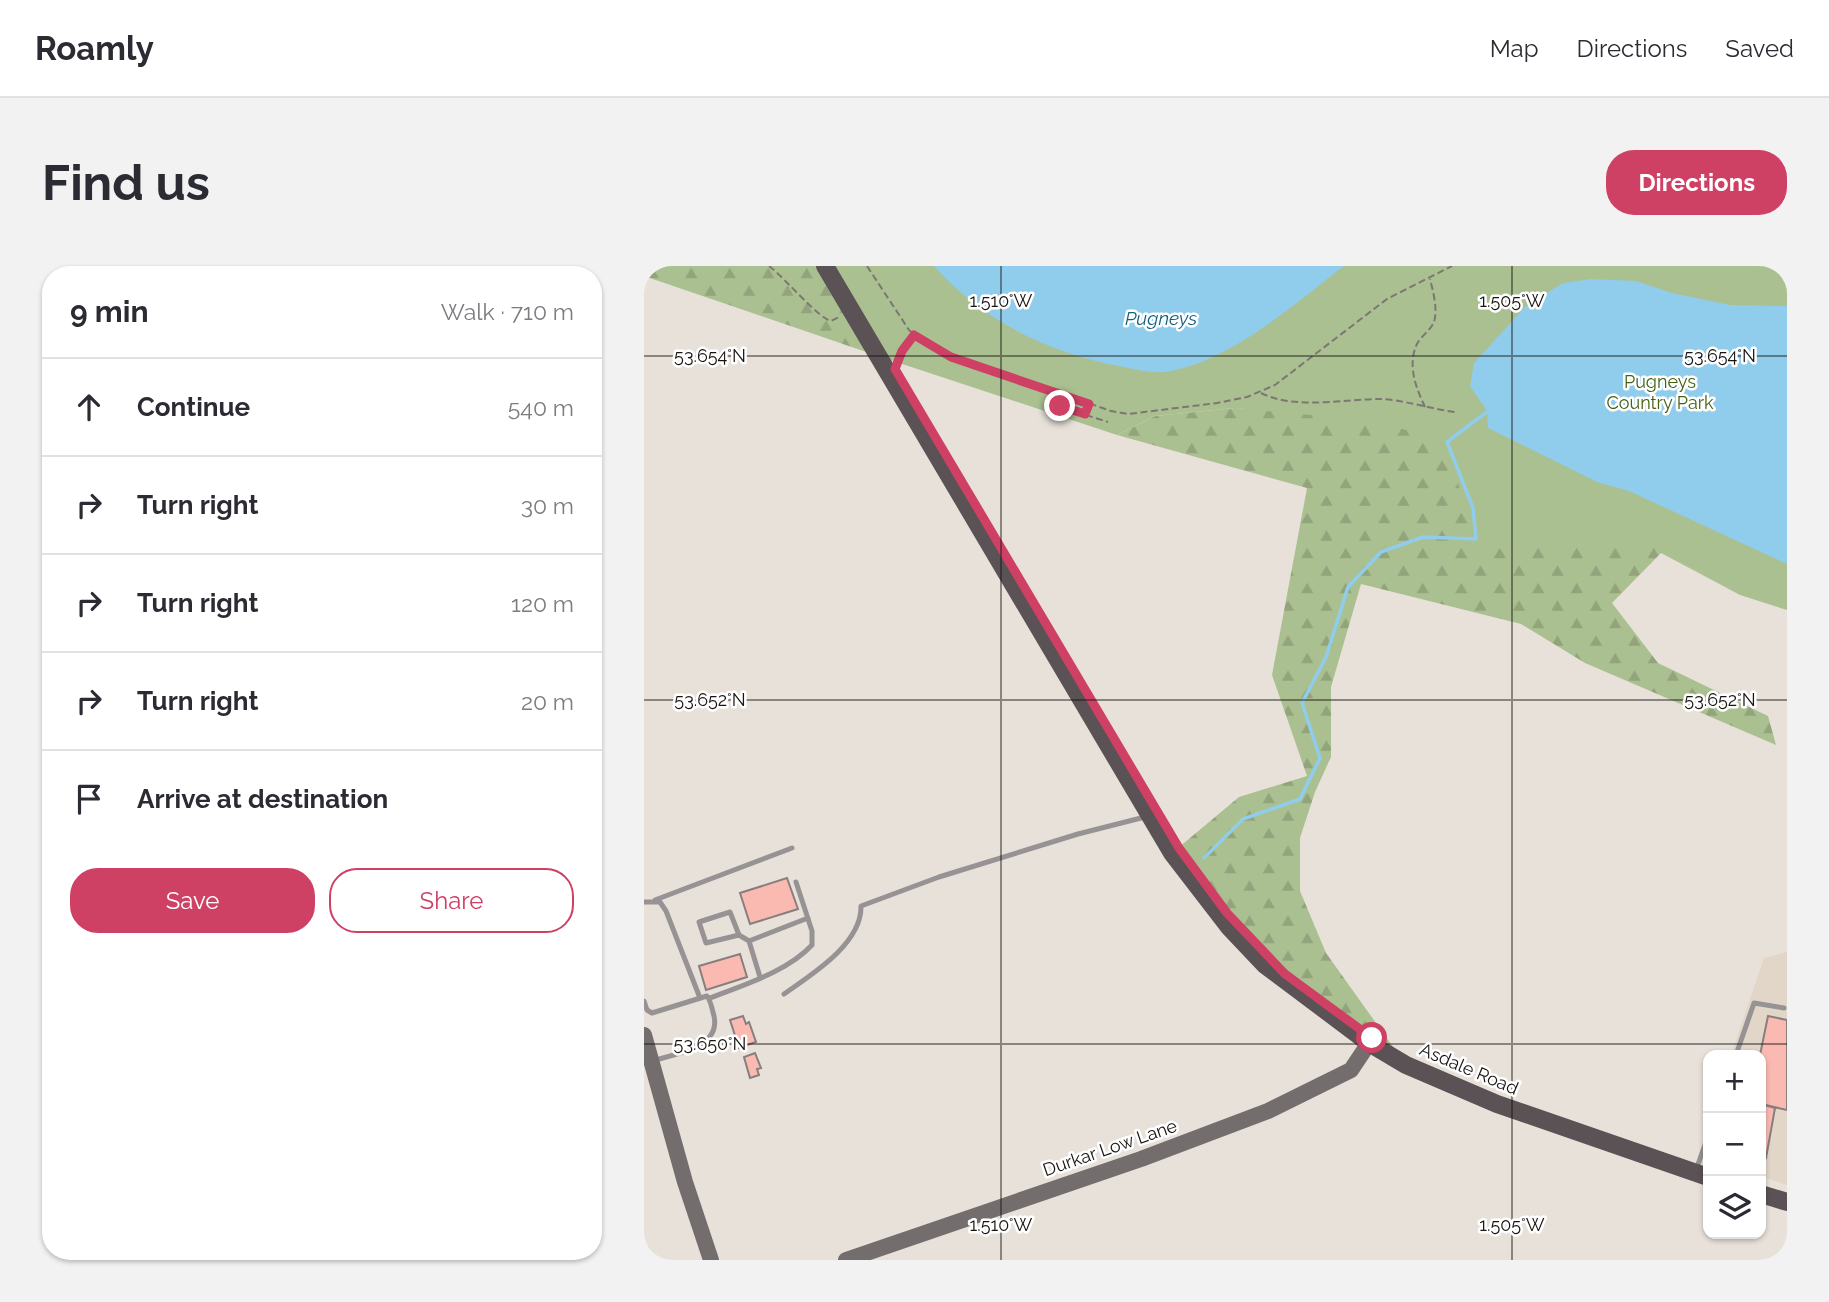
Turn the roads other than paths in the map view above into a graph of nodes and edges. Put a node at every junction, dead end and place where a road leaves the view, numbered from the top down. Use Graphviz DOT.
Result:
graph roads {
  1 [pos="825,266"];
  2 [pos="1150,815"];
  3 [pos="792,848"];
  4 [pos="796,882"];
  5 [pos="654,900"];
  6 [pos="644,902"];
  7 [pos="808,918"];
  8 [pos="739,934"];
  9 [pos="749,941"];
  10 [pos="760,977"];
  11 [pos="784,994"];
  12 [pos="710,998"];
  13 [pos="700,999"];
  14 [pos="644,1001"];
  15 [pos="1784,1009"];
  16 [pos="644,1035"];
  17 [pos="1369,1043"];
  18 [pos="1738,1050"];
  19 [pos="652,1061"];
  20 [pos="1702,1175"];
  21 [pos="1766,1196"];
  22 [pos="1787,1202"];
  23 [pos="711,1260"];
  24 [pos="846,1260"];
  1 -- 2 [label="main road, Asdale Road"];
  2 -- 11 [label="lane"];
  2 -- 17 [label="main road, Asdale Road"];
  3 -- 5 [label="lane"];
  4 -- 7 [label="lane"];
  5 -- 6 [label="lane"];
  5 -- 13 [label="lane"];
  7 -- 9 [label="lane"];
  7 -- 10 [label="lane"];
  8 -- 8 [label="lane"];
  8 -- 9 [label="lane"];
  9 -- 10 [label="lane"];
  10 -- 12 [label="lane"];
  12 -- 13 [label="lane"];
  12 -- 19 [label="lane"];
  13 -- 14 [label="lane"];
  15 -- 18 [label="lane"];
  16 -- 19 [label="street"];
  17 -- 20 [label="main road, Asdale Road"];
  17 -- 24 [label="street, Durkar Low Lane"];
  19 -- 23 [label="street"];
  21 -- 22 [label="main road"];
}
